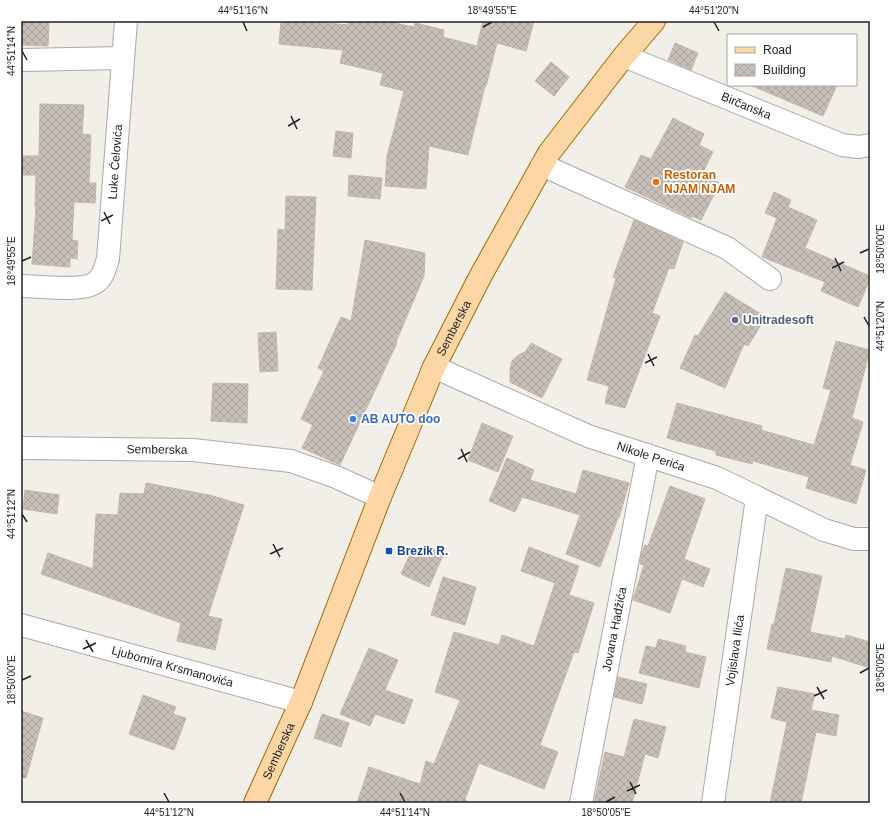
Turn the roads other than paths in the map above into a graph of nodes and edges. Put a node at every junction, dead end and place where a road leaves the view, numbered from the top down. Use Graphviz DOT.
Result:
graph roads {
  1 [pos="126,21"];
  2 [pos="654,21"];
  3 [pos="624,56"];
  4 [pos="123,58"];
  5 [pos="21,60"];
  6 [pos="870,145"];
  7 [pos="542,166"];
  8 [pos="770,279"];
  9 [pos="21,286"];
  10 [pos="434,367"];
  11 [pos="21,448"];
  12 [pos="648,455"];
  13 [pos="380,497"];
  14 [pos="757,498"];
  15 [pos="870,539"];
  16 [pos="21,625"];
  17 [pos="301,702"];
  18 [pos="255,803"];
  19 [pos="581,803"];
  20 [pos="713,803"];
  1 -- 4 [label="street, Luke Ćelovića"];
  2 -- 3 [label="main road, Semberska"];
  3 -- 6 [label="street, Birčanska"];
  3 -- 7 [label="main road, Semberska"];
  4 -- 5 [label="street"];
  4 -- 9 [label="street, Luke Ćelovića"];
  7 -- 8 [label="street"];
  7 -- 10 [label="main road, Semberska"];
  10 -- 12 [label="street, Nikole Perića"];
  10 -- 13 [label="main road, Semberska"];
  11 -- 13 [label="street, Semberska"];
  12 -- 14 [label="street, Nikole Perića"];
  12 -- 19 [label="street, Jovana Hadžića"];
  13 -- 17 [label="main road, Semberska"];
  14 -- 15 [label="street, Nikole Perića"];
  14 -- 20 [label="street, Vojislava Ilića"];
  16 -- 17 [label="street, Ljubomira Krsmanovića"];
  17 -- 18 [label="main road, Semberska"];
}
